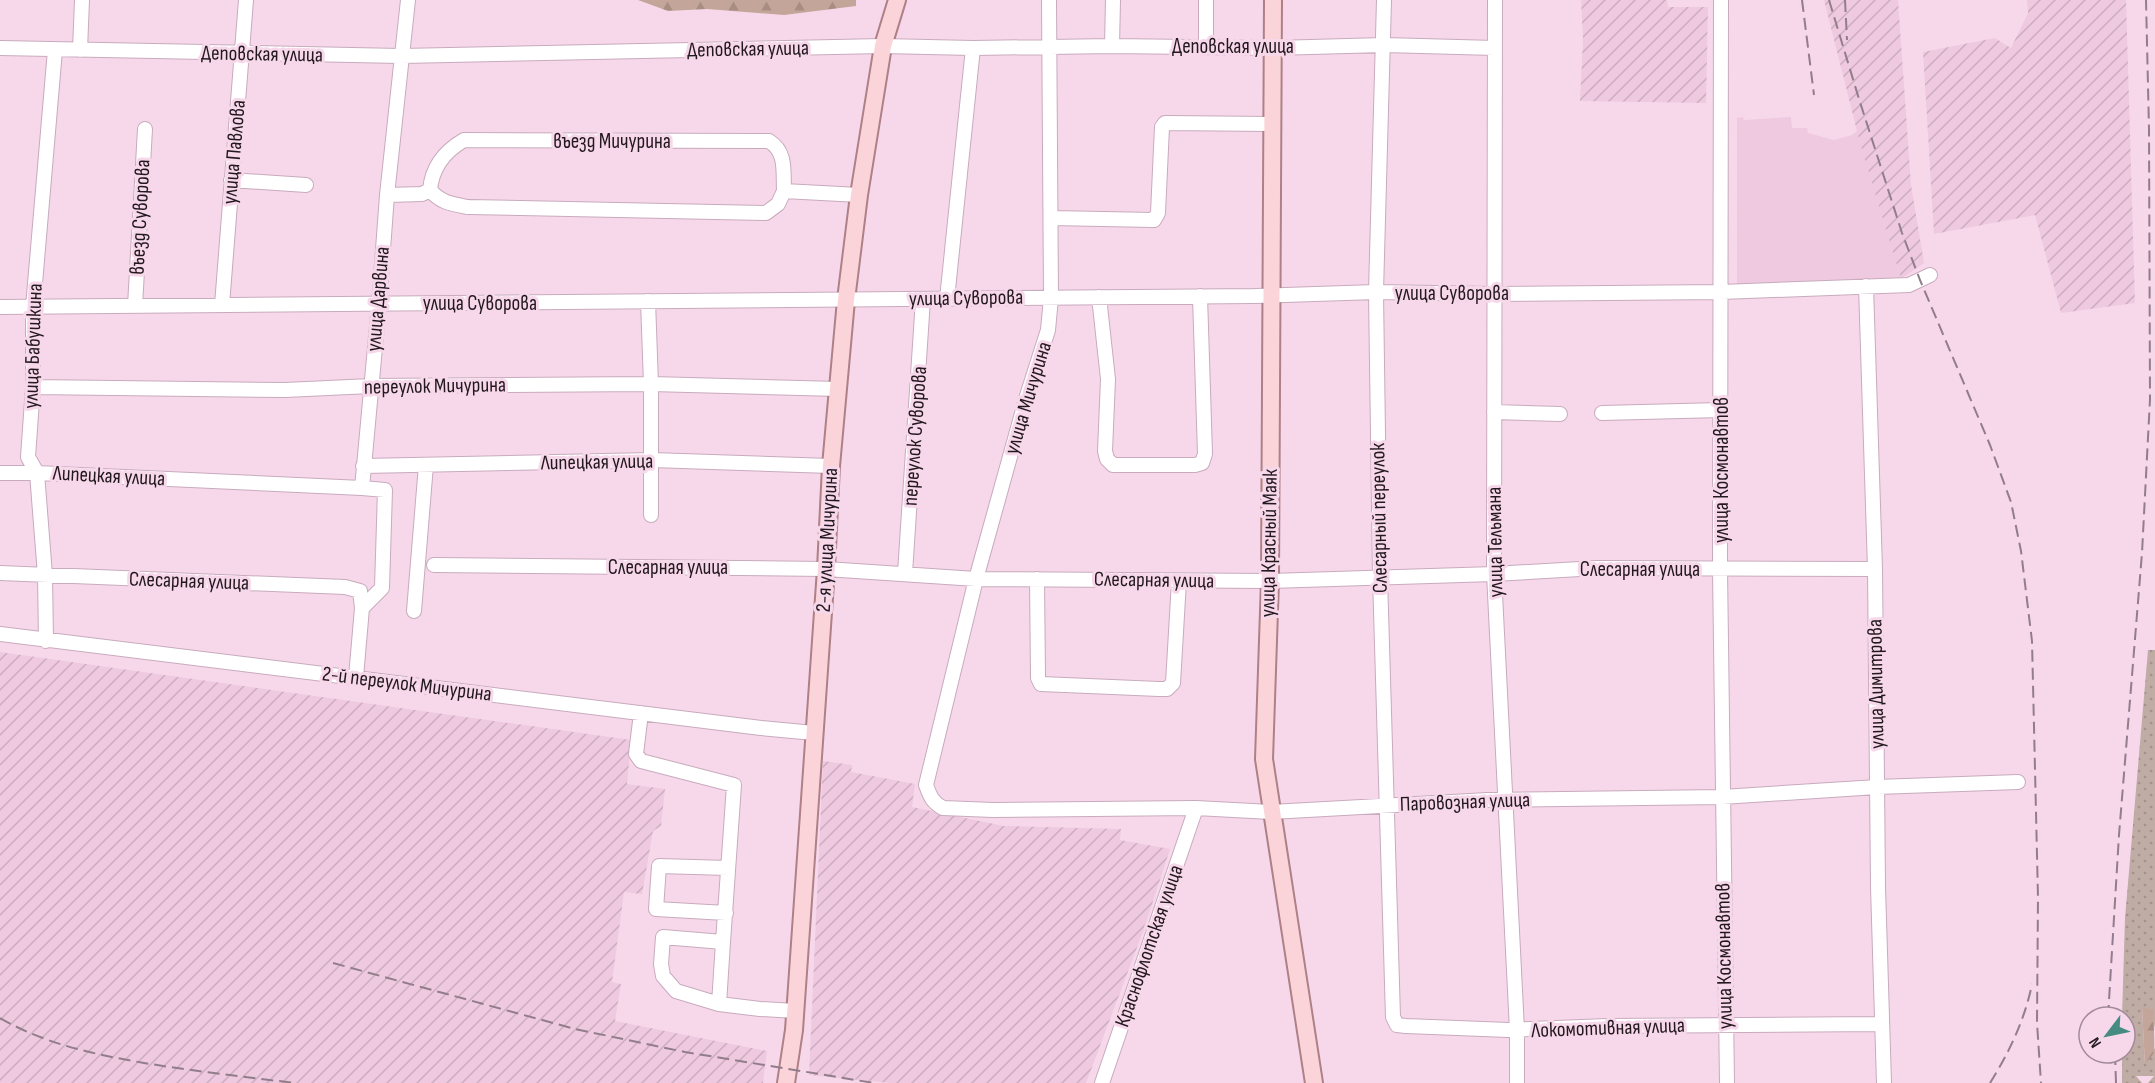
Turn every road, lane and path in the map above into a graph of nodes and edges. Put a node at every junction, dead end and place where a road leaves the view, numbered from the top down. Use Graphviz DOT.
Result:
graph roads {
  1 [pos="82,0"];
  2 [pos="246,0"];
  3 [pos="408,0"];
  4 [pos="897,0"];
  5 [pos="1049,0"];
  6 [pos="1113,0"];
  7 [pos="1206,0"];
  8 [pos="1273,0"];
  9 [pos="1384,0"];
  10 [pos="1495,0"];
  11 [pos="1721,0"];
  12 [pos="1384,45"];
  13 [pos="883,46"];
  14 [pos="1050,46"];
  15 [pos="1112,46"];
  16 [pos="1206,46"];
  17 [pos="0,48"];
  18 [pos="973,48"];
  19 [pos="1274,48"];
  20 [pos="1495,48"];
  21 [pos="56,50"];
  22 [pos="80,50"];
  23 [pos="242,55"];
  24 [pos="401,56"];
  25 [pos="1271,124"];
  26 [pos="145,129"];
  27 [pos="231,180"];
  28 [pos="306,185"];
  29 [pos="430,190"];
  30 [pos="784,191"];
  31 [pos="387,195"];
  32 [pos="860,195"];
  33 [pos="1051,218"];
  34 [pos="1930,275"];
  35 [pos="1866,286"];
  36 [pos="1376,292"];
  37 [pos="1721,292"];
  38 [pos="1494,294"];
  39 [pos="1200,296"];
  40 [pos="1270,296"];
  41 [pos="1099,297"];
  42 [pos="1051,298"];
  43 [pos="923,299"];
  44 [pos="947,299"];
  45 [pos="846,300"];
  46 [pos="648,301"];
  47 [pos="379,304"];
  48 [pos="222,305"];
  49 [pos="135,306"];
  50 [pos="0,307"];
  51 [pos="33,307"];
  52 [pos="651,384"];
  53 [pos="371,386"];
  54 [pos="33,387"];
  55 [pos="837,389"];
  56 [pos="1721,410"];
  57 [pos="1494,412"];
  58 [pos="1602,413"];
  59 [pos="1560,414"];
  60 [pos="652,460"];
  61 [pos="363,465"];
  62 [pos="426,465"];
  63 [pos="387,466"];
  64 [pos="831,466"];
  65 [pos="0,473"];
  66 [pos="37,473"];
  67 [pos="362,488"];
  68 [pos="385,490"];
  69 [pos="651,515"];
  70 [pos="434,565"];
  71 [pos="826,568"];
  72 [pos="1720,569"];
  73 [pos="1875,569"];
  74 [pos="0,573"];
  75 [pos="905,573"];
  76 [pos="1494,574"];
  77 [pos="45,575"];
  78 [pos="1380,577"];
  79 [pos="976,579"];
  80 [pos="1037,579"];
  81 [pos="1179,580"];
  82 [pos="1270,581"];
  83 [pos="362,608"];
  84 [pos="414,611"];
  85 [pos="0,634"];
  86 [pos="46,641"];
  87 [pos="356,677"];
  88 [pos="640,713"];
  89 [pos="814,733"];
  90 [pos="2018,782"];
  91 [pos="926,785"];
  92 [pos="1877,787"];
  93 [pos="1722,797"];
  94 [pos="1505,800"];
  95 [pos="1387,806"];
  96 [pos="1196,808"];
  97 [pos="1271,812"];
  98 [pos="728,868"];
  99 [pos="726,913"];
  100 [pos="723,942"];
  101 [pos="719,1004"];
  102 [pos="795,1011"];
  103 [pos="1882,1024"];
  104 [pos="1725,1025"];
  105 [pos="1406,1026"];
  106 [pos="1516,1030"];
  107 [pos="786,1083"];
  108 [pos="1102,1083"];
  109 [pos="1314,1083"];
  110 [pos="1517,1083"];
  111 [pos="1727,1083"];
  112 [pos="1884,1083"];
  1 -- 22 [label="street"];
  2 -- 23 [label="street, улица Павлова"];
  3 -- 24 [label="street, улица Дарвина"];
  4 -- 13 [label="main road, 2-я улица Мичурина"];
  5 -- 14 [label="street, улица Мичурина"];
  6 -- 15 [label="street"];
  7 -- 16 [label="street"];
  8 -- 19 [label="main road, улица Красный Маяк"];
  9 -- 12 [label="street, Слесарный переулок"];
  10 -- 20 [label="street, улица Тельмана"];
  11 -- 37 [label="street, улица Космонавтов"];
  12 -- 19 [label="street, Деповская улица"];
  12 -- 20 [label="street, Деповская улица"];
  12 -- 36 [label="street, Слесарный переулок"];
  13 -- 18 [label="street, Деповская улица"];
  13 -- 24 [label="street, Деповская улица"];
  13 -- 32 [label="main road, 2-я улица Мичурина"];
  14 -- 15 [label="street, Деповская улица"];
  14 -- 18 [label="street, Деповская улица"];
  14 -- 33 [label="street, улица Мичурина"];
  15 -- 16 [label="street, Деповская улица"];
  16 -- 19 [label="street, Деповская улица"];
  17 -- 21 [label="street, Деповская улица"];
  18 -- 44 [label="street"];
  19 -- 25 [label="main road, улица Красный Маяк"];
  20 -- 38 [label="street, улица Тельмана"];
  21 -- 22 [label="street, Деповская улица"];
  21 -- 51 [label="street, улица Бабушкина"];
  22 -- 23 [label="street, Деповская улица"];
  23 -- 24 [label="street, Деповская улица"];
  23 -- 27 [label="street, улица Павлова"];
  24 -- 31 [label="street, улица Дарвина"];
  25 -- 33 [label="street"];
  25 -- 40 [label="main road, улица Красный Маяк"];
  26 -- 49 [label="street, въезд Суворова"];
  27 -- 28 [label="street"];
  27 -- 48 [label="street, улица Павлова"];
  29 -- 30 [label="street"];
  29 -- 30 [label="street, въезд Мичурина"];
  29 -- 31 [label="street"];
  30 -- 32 [label="street"];
  31 -- 47 [label="street, улица Дарвина"];
  32 -- 45 [label="main road, 2-я улица Мичурина"];
  33 -- 42 [label="street, улица Мичурина"];
  34 -- 35 [label="street, улица Суворова"];
  35 -- 37 [label="street, улица Суворова"];
  35 -- 73 [label="street, улица Димитрова"];
  36 -- 38 [label="street, улица Суворова"];
  36 -- 40 [label="street, улица Суворова"];
  36 -- 78 [label="street, Слесарный переулок"];
  37 -- 38 [label="street, улица Суворова"];
  37 -- 56 [label="street, улица Космонавтов"];
  38 -- 57 [label="street, улица Тельмана"];
  39 -- 40 [label="street, улица Суворова"];
  39 -- 41 [label="street, улица Суворова"];
  39 -- 41 [label="street"];
  40 -- 82 [label="main road, улица Красный Маяк"];
  41 -- 42 [label="street, улица Суворова"];
  42 -- 44 [label="street, улица Суворова"];
  42 -- 79 [label="street, улица Мичурина"];
  43 -- 44 [label="street, улица Суворова"];
  43 -- 45 [label="street, улица Суворова"];
  43 -- 75 [label="street, переулок Суворова"];
  45 -- 46 [label="street, улица Суворова"];
  45 -- 55 [label="main road, 2-я улица Мичурина"];
  46 -- 47 [label="street, улица Суворова"];
  46 -- 52 [label="street"];
  47 -- 48 [label="street, улица Суворова"];
  47 -- 53 [label="street, улица Дарвина"];
  48 -- 49 [label="street, улица Суворова"];
  49 -- 51 [label="street, улица Суворова"];
  50 -- 51 [label="street, улица Суворова"];
  51 -- 54 [label="street, улица Бабушкина"];
  52 -- 53 [label="street, переулок Мичурина"];
  52 -- 55 [label="street, переулок Мичурина"];
  52 -- 60 [label="street"];
  53 -- 54 [label="street, переулок Мичурина"];
  53 -- 61 [label="street, улица Дарвина"];
  54 -- 66 [label="street, улица Бабушкина"];
  55 -- 64 [label="main road, 2-я улица Мичурина"];
  56 -- 58 [label="street"];
  56 -- 72 [label="street, улица Космонавтов"];
  57 -- 59 [label="street"];
  57 -- 76 [label="street, улица Тельмана"];
  60 -- 62 [label="street, Липецкая улица"];
  60 -- 64 [label="street, Липецкая улица"];
  60 -- 69 [label="street"];
  61 -- 63 [label="street, Липецкая улица"];
  61 -- 67 [label="street, улица Дарвина"];
  62 -- 63 [label="street, Липецкая улица"];
  62 -- 84 [label="street"];
  63 -- 68 [label="street"];
  64 -- 71 [label="main road, 2-я улица Мичурина"];
  65 -- 66 [label="street, Липецкая улица"];
  66 -- 67 [label="street, Липецкая улица"];
  66 -- 77 [label="street, улица Бабушкина"];
  67 -- 68 [label="street"];
  68 -- 83 [label="street"];
  70 -- 71 [label="street, Слесарная улица"];
  71 -- 75 [label="street, Слесарная улица"];
  71 -- 89 [label="main road, 2-я улица Мичурина"];
  72 -- 73 [label="street, Слесарная улица"];
  72 -- 76 [label="street, Слесарная улица"];
  72 -- 93 [label="street, улица Космонавтов"];
  73 -- 92 [label="street, улица Димитрова"];
  74 -- 77 [label="street, Слесарная улица"];
  75 -- 79 [label="street, Слесарная улица"];
  76 -- 78 [label="street, Слесарная улица"];
  76 -- 94 [label="street, улица Тельмана"];
  77 -- 83 [label="street, Слесарная улица"];
  77 -- 86 [label="street, улица Бабушкина"];
  78 -- 82 [label="street, Слесарная улица"];
  78 -- 95 [label="street, Слесарный переулок"];
  79 -- 80 [label="street, Слесарная улица"];
  79 -- 91 [label="street, улица Мичурина"];
  80 -- 81 [label="street, Слесарная улица"];
  80 -- 81 [label="street"];
  81 -- 82 [label="street, Слесарная улица"];
  82 -- 97 [label="main road, улица Красный Маяк"];
  83 -- 87 [label="street"];
  85 -- 86 [label="street, 2-й переулок Мичурина"];
  86 -- 87 [label="street, 2-й переулок Мичурина"];
  87 -- 88 [label="street, 2-й переулок Мичурина"];
  88 -- 89 [label="street, 2-й переулок Мичурина"];
  88 -- 98 [label="street"];
  89 -- 102 [label="main road, 2-я улица Мичурина"];
  90 -- 92 [label="street, Паровозная улица"];
  91 -- 96 [label="street, Паровозная улица"];
  92 -- 93 [label="street, Паровозная улица"];
  92 -- 103 [label="street, улица Димитрова"];
  93 -- 94 [label="street, Паровозная улица"];
  93 -- 104 [label="street, улица Космонавтов"];
  94 -- 95 [label="street, Паровозная улица"];
  94 -- 106 [label="street, улица Тельмана"];
  95 -- 97 [label="street, Паровозная улица"];
  95 -- 105 [label="street, Слесарный переулок"];
  96 -- 97 [label="street, Паровозная улица"];
  96 -- 108 [label="street, Краснофлотская улица"];
  97 -- 109 [label="main road, улица Красный Маяк"];
  98 -- 99 [label="street"];
  98 -- 99 [label="street"];
  99 -- 100 [label="street"];
  100 -- 101 [label="street"];
  100 -- 101 [label="street"];
  101 -- 102 [label="street"];
  102 -- 107 [label="main road, 2-я улица Мичурина"];
  103 -- 104 [label="street, Локомотивная улица"];
  103 -- 112 [label="street, улица Димитрова"];
  104 -- 106 [label="street, Локомотивная улица"];
  104 -- 111 [label="street, улица Космонавтов"];
  105 -- 106 [label="street, Локомотивная улица"];
  106 -- 110 [label="street, улица Тельмана"];
}
